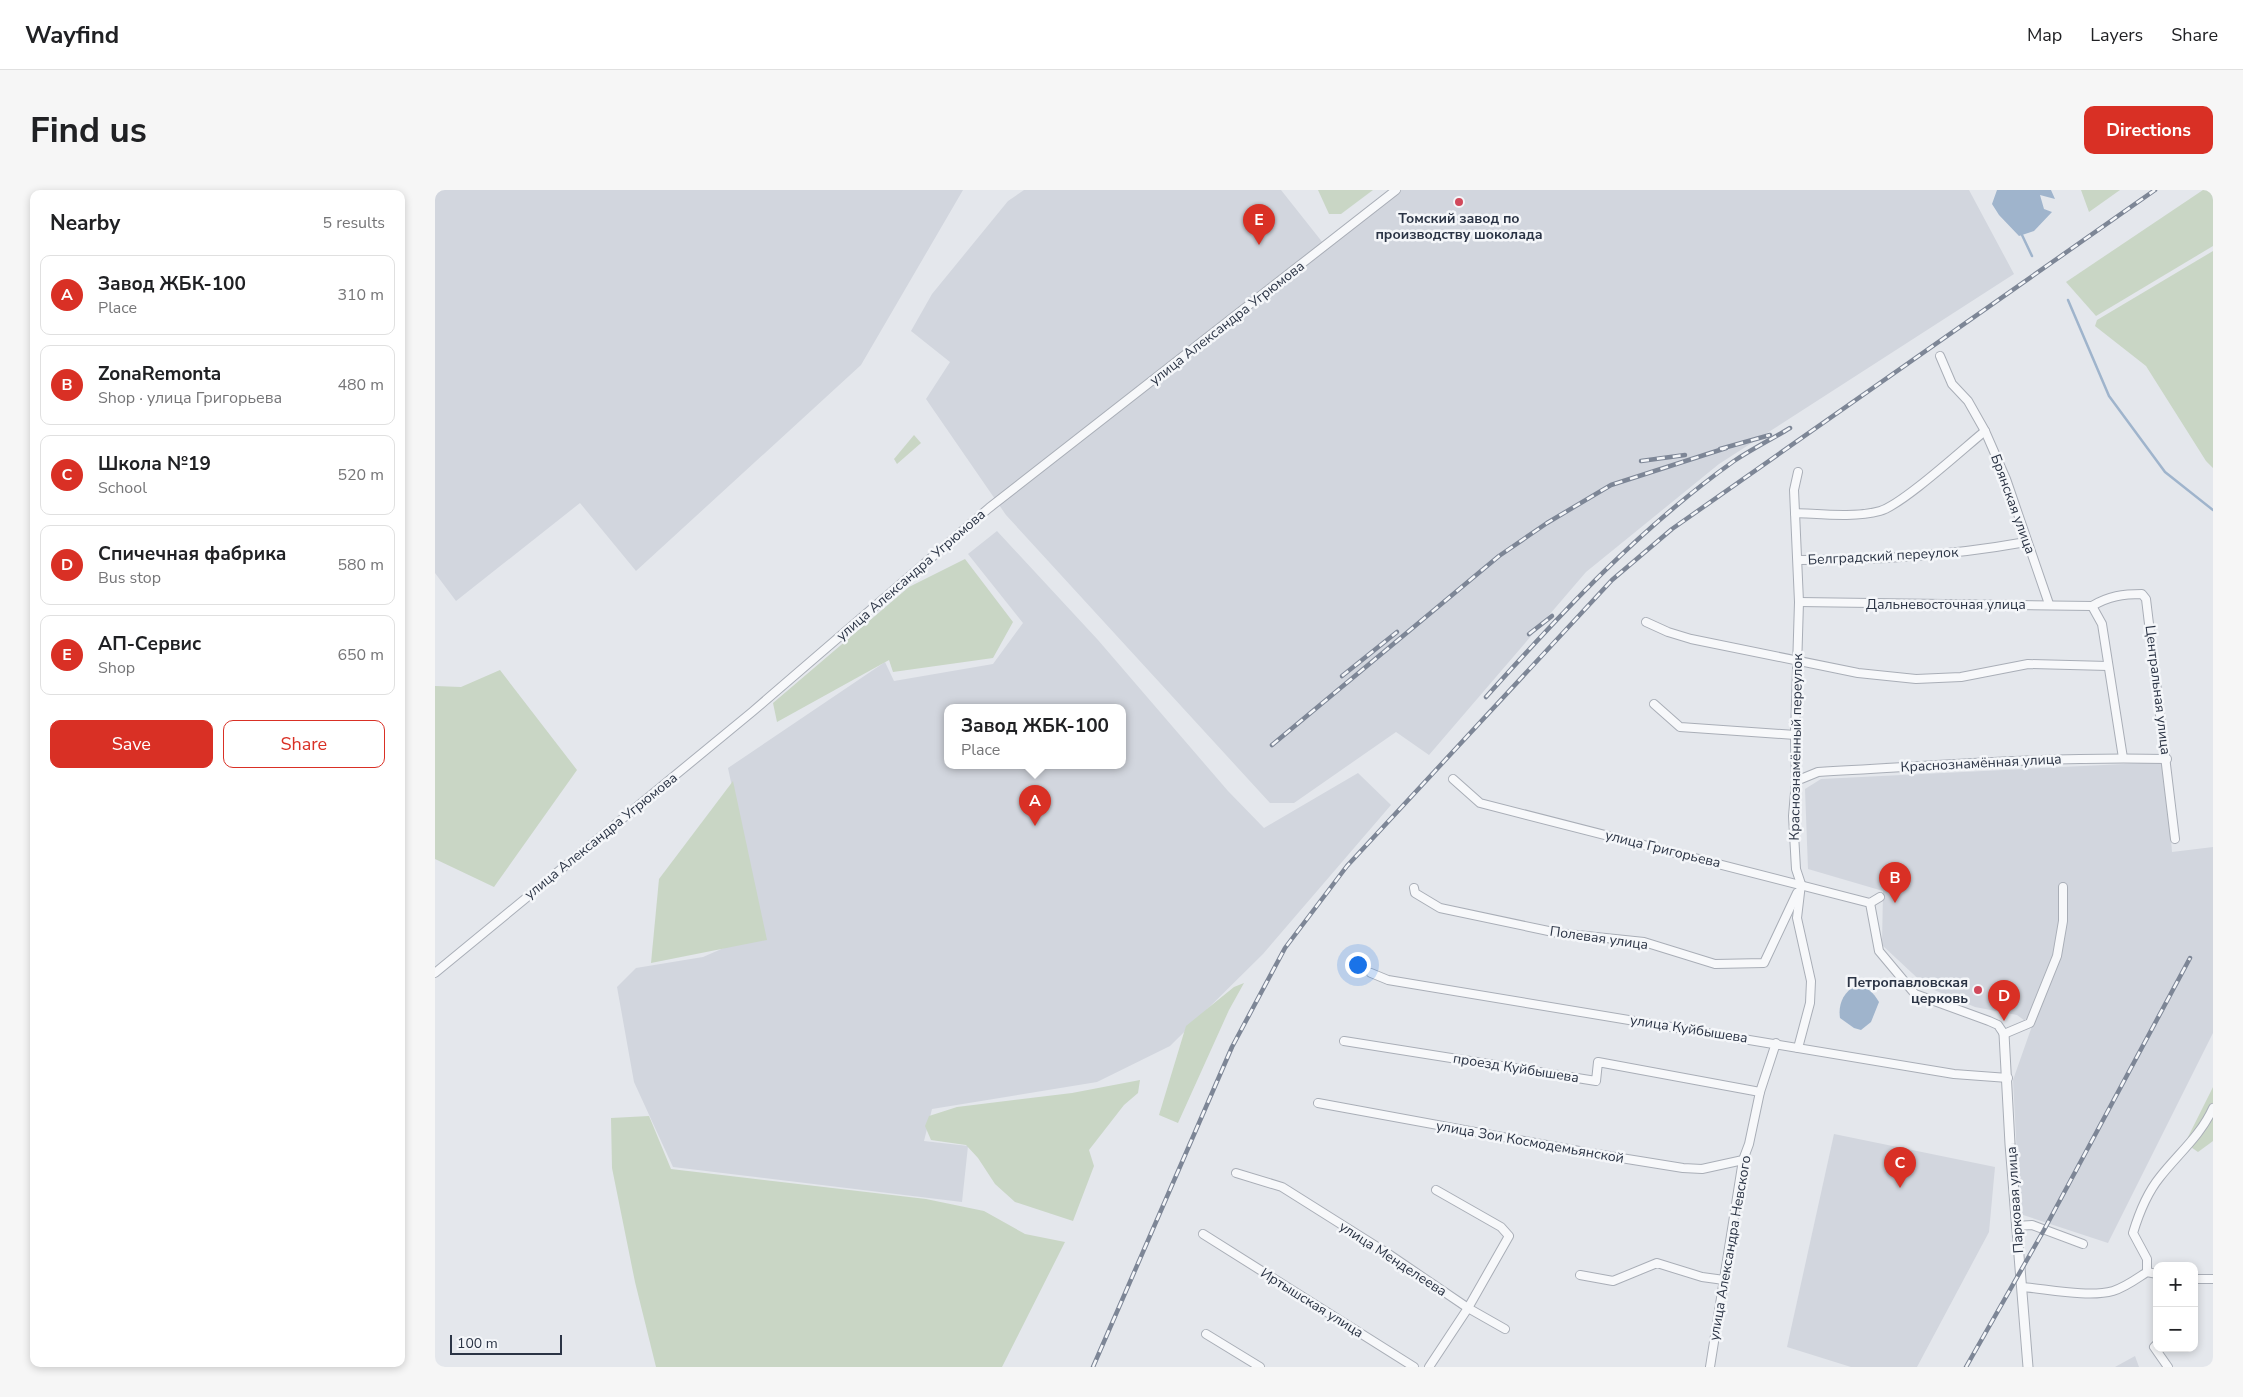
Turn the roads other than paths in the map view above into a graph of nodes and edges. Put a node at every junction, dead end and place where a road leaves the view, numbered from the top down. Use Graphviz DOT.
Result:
graph roads {
  1 [pos="1397,190"];
  2 [pos="1940,356"];
  3 [pos="1985,431"];
  4 [pos="1798,472"];
  5 [pos="1795,513"];
  6 [pos="2026,542"];
  7 [pos="1798,560"];
  8 [pos="1799,602"];
  9 [pos="2049,604"];
  10 [pos="2092,606"];
  11 [pos="1646,622"];
  12 [pos="1797,660"];
  13 [pos="2108,666"];
  14 [pos="1654,704"];
  15 [pos="1795,735"];
  16 [pos="2123,758"];
  17 [pos="2167,759"];
  18 [pos="1453,779"];
  19 [pos="1796,781"];
  20 [pos="2175,839"];
  21 [pos="1801,884"];
  22 [pos="2063,887"];
  23 [pos="1414,888"];
  24 [pos="1880,897"];
  25 [pos="1870,903"];
  26 [pos="435,973"];
  27 [pos="1371,973"];
  28 [pos="2004,1034"];
  29 [pos="1344,1041"];
  30 [pos="1776,1043"];
  31 [pos="1798,1048"];
  32 [pos="2008,1078"];
  33 [pos="1760,1092"];
  34 [pos="1318,1103"];
  35 [pos="2213,1108"];
  36 [pos="1743,1160"];
  37 [pos="1236,1173"];
  38 [pos="1436,1190"];
  39 [pos="2016,1226"];
  40 [pos="1206,1237"];
  41 [pos="2083,1244"];
  42 [pos="2147,1272"];
  43 [pos="2153,1273"];
  44 [pos="1580,1275"];
  45 [pos="2198,1279"];
  46 [pos="2213,1279"];
  47 [pos="1724,1280"];
  48 [pos="2022,1287"];
  49 [pos="1467,1308"];
  50 [pos="1505,1328"];
  51 [pos="1206,1334"];
  52 [pos="2157,1352"];
  53 [pos="1260,1367"];
  54 [pos="1414,1367"];
  55 [pos="1429,1367"];
  56 [pos="1710,1367"];
  57 [pos="2028,1367"];
  58 [pos="2167,1367"];
  1 -- 26 [label="street, улица Александра Угрюмова"];
  2 -- 3 [label="street, Брянская улица"];
  3 -- 5 [label="street"];
  3 -- 6 [label="street, Брянская улица"];
  4 -- 5 [label="street, Краснознамённый переулок"];
  5 -- 7 [label="street, Краснознамённый переулок"];
  6 -- 7 [label="street, Белградский переулок"];
  6 -- 9 [label="street, Брянская улица"];
  7 -- 8 [label="street, Краснознамённый переулок"];
  8 -- 9 [label="street, Дальневосточная улица"];
  8 -- 12 [label="street, Краснознамённый переулок"];
  9 -- 10 [label="street, Дальневосточная улица"];
  10 -- 13 [label="street"];
  10 -- 17 [label="street, Центральная улица"];
  11 -- 12 [label="street"];
  12 -- 13 [label="street"];
  12 -- 15 [label="street, Краснознамённый переулок"];
  13 -- 16 [label="street"];
  14 -- 15 [label="street"];
  15 -- 19 [label="street, Краснознамённый переулок"];
  16 -- 17 [label="street, Краснознамённая улица"];
  16 -- 19 [label="street, Краснознамённая улица"];
  17 -- 20 [label="street, Центральная улица"];
  18 -- 21 [label="street, улица Григорьева"];
  19 -- 21 [label="street, Краснознамённый переулок"];
  21 -- 23 [label="street, Полевая улица"];
  21 -- 25 [label="street, улица Григорьева"];
  21 -- 31 [label="street, Краснознамённый переулок"];
  22 -- 28 [label="street"];
  24 -- 25 [label="street"];
  25 -- 28 [label="street"];
  27 -- 30 [label="street, улица Куйбышева"];
  28 -- 32 [label="street, Парковая улица"];
  29 -- 33 [label="street, проезд Куйбышева"];
  30 -- 31 [label="street, улица Куйбышева"];
  30 -- 33 [label="street, улица Александра Невского"];
  31 -- 32 [label="street, улица Куйбышева"];
  32 -- 39 [label="street, Парковая улица"];
  33 -- 36 [label="street, улица Александра Невского"];
  34 -- 36 [label="street, улица Зои Космодемьянской"];
  35 -- 42 [label="street"];
  36 -- 47 [label="street, улица Александра Невского"];
  37 -- 49 [label="street, улица Менделеева"];
  38 -- 49 [label="street"];
  39 -- 41 [label="street"];
  39 -- 48 [label="street, Парковая улица"];
  40 -- 54 [label="street, Иртышская улица"];
  42 -- 43 [label="street"];
  42 -- 48 [label="street"];
  44 -- 47 [label="street"];
  45 -- 46 [label="street"];
  47 -- 56 [label="street, улица Александра Невского"];
  48 -- 57 [label="street, Парковая улица"];
  49 -- 50 [label="street, улица Менделеева"];
  49 -- 55 [label="street"];
  51 -- 53 [label="street"];
  52 -- 58 [label="street"];
}
